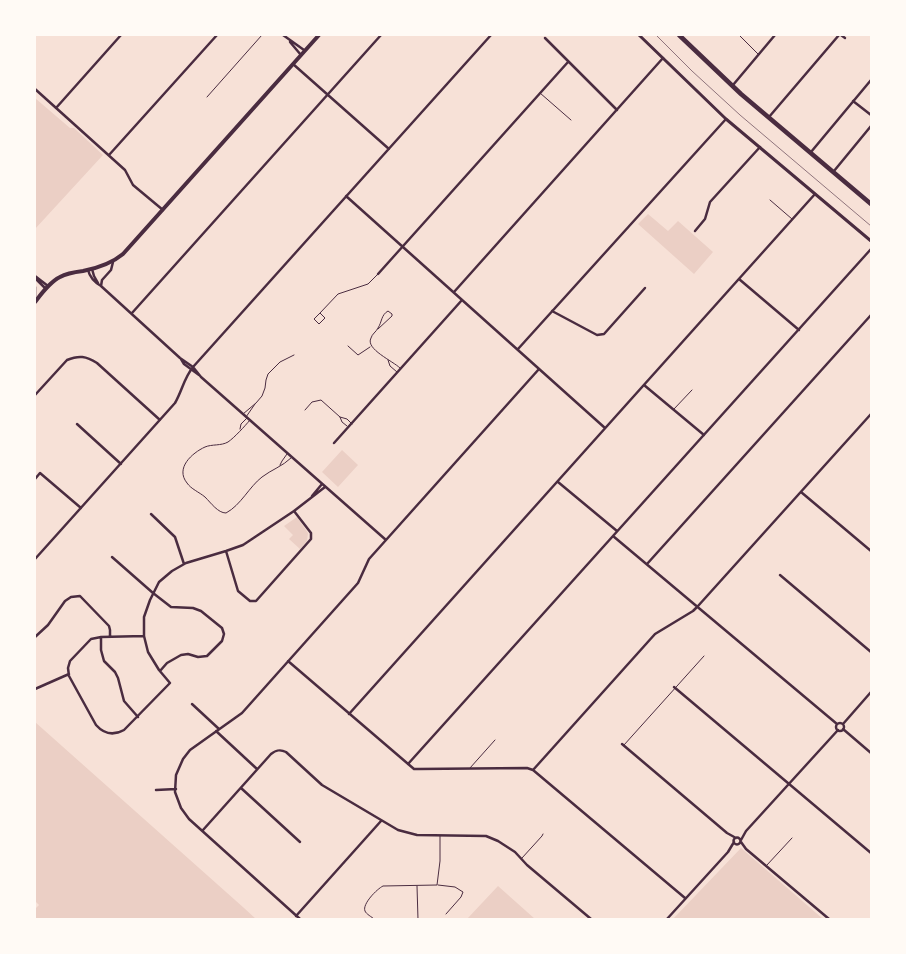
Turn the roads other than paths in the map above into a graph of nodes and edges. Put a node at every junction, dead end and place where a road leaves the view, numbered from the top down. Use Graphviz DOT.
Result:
graph roads {
  1 [pos="121,35"];
  2 [pos="217,35"];
  3 [pos="262,35"];
  4 [pos="283,35"];
  5 [pos="319,35"];
  6 [pos="381,35"];
  7 [pos="491,35"];
  8 [pos="639,35"];
  9 [pos="680,35"];
  10 [pos="739,35"];
  11 [pos="775,35"];
  12 [pos="840,35"];
  13 [pos="544,37"];
  14 [pos="845,38"];
  15 [pos="289,40"];
  16 [pos="305,51"];
  17 [pos="758,54"];
  18 [pos="302,55"];
  19 [pos="663,58"];
  20 [pos="568,62"];
  21 [pos="293,64"];
  22 [pos="871,80"];
  23 [pos="732,86"];
  24 [pos="35,89"];
  25 [pos="540,92"];
  26 [pos="328,94"];
  27 [pos="207,98"];
  28 [pos="853,101"];
  29 [pos="56,108"];
  30 [pos="617,110"];
  31 [pos="871,115"];
  32 [pos="768,118"];
  33 [pos="726,119"];
  34 [pos="571,120"];
  35 [pos="871,126"];
  36 [pos="760,147"];
  37 [pos="389,149"];
  38 [pos="810,153"];
  39 [pos="109,155"];
  40 [pos="833,172"];
  41 [pos="815,194"];
  42 [pos="346,196"];
  43 [pos="770,200"];
  44 [pos="871,204"];
  45 [pos="163,210"];
  46 [pos="793,219"];
  47 [pos="695,231"];
  48 [pos="871,241"];
  49 [pos="402,247"];
  50 [pos="871,250"];
  51 [pos="113,262"];
  52 [pos="90,270"];
  53 [pos="378,274"];
  54 [pos="35,277"];
  55 [pos="739,279"];
  56 [pos="100,286"];
  57 [pos="35,287"];
  58 [pos="48,288"];
  59 [pos="645,288"];
  60 [pos="454,292"];
  61 [pos="35,300"];
  62 [pos="462,300"];
  63 [pos="552,311"];
  64 [pos="320,313"];
  65 [pos="132,314"];
  66 [pos="871,315"];
  67 [pos="378,329"];
  68 [pos="799,330"];
  69 [pos="348,346"];
  70 [pos="371,346"];
  71 [pos="518,350"];
  72 [pos="294,356"];
  73 [pos="387,360"];
  74 [pos="192,368"];
  75 [pos="400,369"];
  76 [pos="539,369"];
  77 [pos="397,372"];
  78 [pos="644,385"];
  79 [pos="692,390"];
  80 [pos="35,395"];
  81 [pos="674,409"];
  82 [pos="305,410"];
  83 [pos="871,414"];
  84 [pos="246,416"];
  85 [pos="340,417"];
  86 [pos="160,420"];
  87 [pos="250,420"];
  88 [pos="77,424"];
  89 [pos="352,424"];
  90 [pos="348,428"];
  91 [pos="605,428"];
  92 [pos="240,430"];
  93 [pos="704,435"];
  94 [pos="334,443"];
  95 [pos="288,454"];
  96 [pos="292,457"];
  97 [pos="120,464"];
  98 [pos="280,466"];
  99 [pos="35,479"];
  100 [pos="558,482"];
  101 [pos="322,484"];
  102 [pos="325,487"];
  103 [pos="801,492"];
  104 [pos="310,499"];
  105 [pos="81,508"];
  106 [pos="294,510"];
  107 [pos="151,514"];
  108 [pos="617,531"];
  109 [pos="613,536"];
  110 [pos="386,540"];
  111 [pos="226,551"];
  112 [pos="871,551"];
  113 [pos="112,556"];
  114 [pos="35,559"];
  115 [pos="184,564"];
  116 [pos="647,564"];
  117 [pos="780,576"];
  118 [pos="153,593"];
  119 [pos="698,606"];
  120 [pos="144,636"];
  121 [pos="35,637"];
  122 [pos="101,637"];
  123 [pos="110,637"];
  124 [pos="871,652"];
  125 [pos="704,656"];
  126 [pos="288,662"];
  127 [pos="160,671"];
  128 [pos="69,674"];
  129 [pos="675,688"];
  130 [pos="35,689"];
  131 [pos="871,692"];
  132 [pos="192,704"];
  133 [pos="349,714"];
  134 [pos="138,717"];
  135 [pos="837,724"];
  136 [pos="843,724"];
  137 [pos="219,729"];
  138 [pos="843,729"];
  139 [pos="838,730"];
  140 [pos="216,731"];
  141 [pos="495,740"];
  142 [pos="623,745"];
  143 [pos="871,753"];
  144 [pos="408,764"];
  145 [pos="469,768"];
  146 [pos="257,769"];
  147 [pos="533,770"];
  148 [pos="788,784"];
  149 [pos="241,788"];
  150 [pos="176,789"];
  151 [pos="156,790"];
  152 [pos="381,820"];
  153 [pos="202,830"];
  154 [pos="746,831"];
  155 [pos="727,833"];
  156 [pos="543,834"];
  157 [pos="440,835"];
  158 [pos="737,838"];
  159 [pos="792,838"];
  160 [pos="741,841"];
  161 [pos="300,842"];
  162 [pos="734,842"];
  163 [pos="737,845"];
  164 [pos="746,849"];
  165 [pos="728,852"];
  166 [pos="871,853"];
  167 [pos="522,859"];
  168 [pos="766,866"];
  169 [pos="437,885"];
  170 [pos="417,886"];
  171 [pos="685,898"];
  172 [pos="446,914"];
  173 [pos="296,916"];
  174 [pos="300,919"];
  175 [pos="374,919"];
  176 [pos="418,919"];
  177 [pos="591,919"];
  178 [pos="667,919"];
  179 [pos="829,919"];
  1 -- 29 [label="street"];
  2 -- 39 [label="street"];
  3 -- 27 [label="lane"];
  4 -- 15 [label="street"];
  5 -- 16 [label="main road"];
  6 -- 26 [label="street"];
  7 -- 37 [label="street"];
  8 -- 19 [label="street"];
  9 -- 23 [label="highway"];
  10 -- 17 [label="lane"];
  11 -- 17 [label="street"];
  12 -- 14 [label="street"];
  12 -- 32 [label="street"];
  13 -- 20 [label="street"];
  15 -- 16 [label="street"];
  15 -- 18 [label="street"];
  16 -- 18 [label="main road"];
  17 -- 23 [label="street"];
  18 -- 21 [label="main road"];
  19 -- 30 [label="street"];
  19 -- 33 [label="street"];
  20 -- 25 [label="street"];
  20 -- 30 [label="street"];
  21 -- 26 [label="street"];
  21 -- 45 [label="main road"];
  22 -- 28 [label="street"];
  23 -- 32 [label="highway"];
  24 -- 29 [label="street"];
  25 -- 34 [label="lane"];
  25 -- 49 [label="street"];
  26 -- 37 [label="street"];
  26 -- 65 [label="street"];
  28 -- 31 [label="street"];
  28 -- 38 [label="street"];
  29 -- 39 [label="street"];
  30 -- 60 [label="street"];
  32 -- 38 [label="highway"];
  33 -- 36 [label="street"];
  33 -- 63 [label="street"];
  35 -- 40 [label="street"];
  36 -- 41 [label="street"];
  36 -- 47 [label="street"];
  37 -- 42 [label="street"];
  38 -- 40 [label="highway"];
  39 -- 45 [label="street"];
  40 -- 44 [label="highway"];
  41 -- 46 [label="street"];
  41 -- 48 [label="street"];
  42 -- 49 [label="street"];
  42 -- 74 [label="street"];
  43 -- 46 [label="lane"];
  45 -- 51 [label="main road"];
  46 -- 55 [label="street"];
  49 -- 53 [label="street"];
  49 -- 60 [label="street"];
  50 -- 68 [label="street"];
  51 -- 52 [label="main road"];
  51 -- 56 [label="street"];
  52 -- 56 [label="street"];
  52 -- 58 [label="main road"];
  53 -- 64 [label="lane"];
  54 -- 58 [label="street"];
  55 -- 68 [label="street"];
  55 -- 78 [label="street"];
  56 -- 65 [label="street"];
  57 -- 61 [label="street"];
  58 -- 61 [label="main road"];
  59 -- 63 [label="street"];
  60 -- 62 [label="street"];
  62 -- 71 [label="street"];
  62 -- 75 [label="street"];
  63 -- 71 [label="street"];
  64 -- 64 [label="lane"];
  65 -- 74 [label="street"];
  66 -- 116 [label="street"];
  67 -- 67 [label="lane"];
  67 -- 70 [label="lane"];
  68 -- 93 [label="street"];
  69 -- 70 [label="lane"];
  70 -- 73 [label="lane"];
  71 -- 76 [label="street"];
  72 -- 84 [label="lane"];
  73 -- 75 [label="lane"];
  73 -- 77 [label="lane"];
  74 -- 84 [label="street"];
  74 -- 86 [label="street"];
  75 -- 77 [label="street"];
  76 -- 91 [label="street"];
  76 -- 110 [label="street"];
  77 -- 89 [label="street"];
  78 -- 81 [label="street"];
  78 -- 91 [label="street"];
  79 -- 81 [label="lane"];
  80 -- 86 [label="street"];
  81 -- 93 [label="street"];
  82 -- 85 [label="lane"];
  83 -- 103 [label="street"];
  84 -- 87 [label="street"];
  84 -- 92 [label="lane"];
  85 -- 89 [label="lane"];
  85 -- 90 [label="lane"];
  86 -- 97 [label="street"];
  87 -- 92 [label="lane"];
  87 -- 95 [label="street"];
  88 -- 97 [label="street"];
  89 -- 90 [label="street"];
  90 -- 94 [label="street"];
  91 -- 100 [label="street"];
  92 -- 98 [label="lane"];
  93 -- 108 [label="street"];
  95 -- 96 [label="street"];
  95 -- 98 [label="lane"];
  96 -- 98 [label="lane"];
  96 -- 101 [label="street"];
  97 -- 105 [label="street"];
  99 -- 105 [label="street"];
  100 -- 108 [label="street"];
  100 -- 133 [label="street"];
  101 -- 102 [label="street"];
  101 -- 104 [label="street"];
  102 -- 104 [label="street"];
  102 -- 110 [label="street"];
  103 -- 112 [label="street"];
  103 -- 119 [label="street"];
  104 -- 106 [label="street"];
  105 -- 114 [label="street"];
  106 -- 111 [label="street"];
  106 -- 111 [label="street"];
  107 -- 115 [label="street"];
  108 -- 109 [label="street"];
  109 -- 116 [label="street"];
  109 -- 144 [label="street"];
  110 -- 126 [label="street"];
  111 -- 115 [label="street"];
  113 -- 118 [label="street"];
  115 -- 118 [label="street"];
  116 -- 119 [label="street"];
  117 -- 124 [label="street"];
  118 -- 120 [label="street"];
  118 -- 127 [label="street"];
  119 -- 135 [label="street"];
  119 -- 147 [label="street"];
  120 -- 123 [label="street"];
  120 -- 127 [label="street"];
  121 -- 123 [label="street"];
  122 -- 123 [label="street"];
  122 -- 128 [label="street"];
  122 -- 134 [label="street"];
  125 -- 129 [label="lane"];
  126 -- 133 [label="street"];
  126 -- 137 [label="street"];
  127 -- 134 [label="street"];
  128 -- 130 [label="street"];
  128 -- 134 [label="street"];
  129 -- 142 [label="lane"];
  129 -- 148 [label="street"];
  131 -- 136 [label="street"];
  132 -- 137 [label="street"];
  133 -- 144 [label="street"];
  135 -- 136 [label="street"];
  135 -- 139 [label="street"];
  136 -- 138 [label="street"];
  137 -- 140 [label="street"];
  138 -- 139 [label="street"];
  138 -- 143 [label="street"];
  139 -- 148 [label="street"];
  140 -- 146 [label="street"];
  140 -- 150 [label="street"];
  141 -- 145 [label="lane"];
  142 -- 155 [label="street"];
  144 -- 145 [label="street"];
  145 -- 147 [label="street"];
  146 -- 149 [label="street"];
  146 -- 152 [label="street"];
  147 -- 171 [label="street"];
  148 -- 154 [label="street"];
  148 -- 166 [label="street"];
  149 -- 153 [label="street"];
  149 -- 161 [label="street"];
  150 -- 151 [label="street"];
  150 -- 153 [label="street"];
  152 -- 157 [label="street"];
  152 -- 173 [label="street"];
  153 -- 173 [label="street"];
  154 -- 158 [label="street"];
  154 -- 160 [label="street"];
  155 -- 158 [label="street"];
  155 -- 162 [label="street"];
  156 -- 167 [label="lane"];
  157 -- 167 [label="street"];
  157 -- 169 [label="lane"];
  158 -- 160 [label="street"];
  158 -- 162 [label="street"];
  159 -- 168 [label="lane"];
  160 -- 163 [label="street"];
  160 -- 164 [label="street"];
  162 -- 163 [label="street"];
  162 -- 165 [label="street"];
  163 -- 164 [label="street"];
  163 -- 165 [label="street"];
  164 -- 168 [label="street"];
  165 -- 171 [label="street"];
  167 -- 177 [label="street"];
  168 -- 179 [label="street"];
  169 -- 170 [label="lane"];
  169 -- 172 [label="lane"];
  170 -- 175 [label="lane"];
  170 -- 176 [label="lane"];
  171 -- 178 [label="street"];
  173 -- 174 [label="street"];
}
